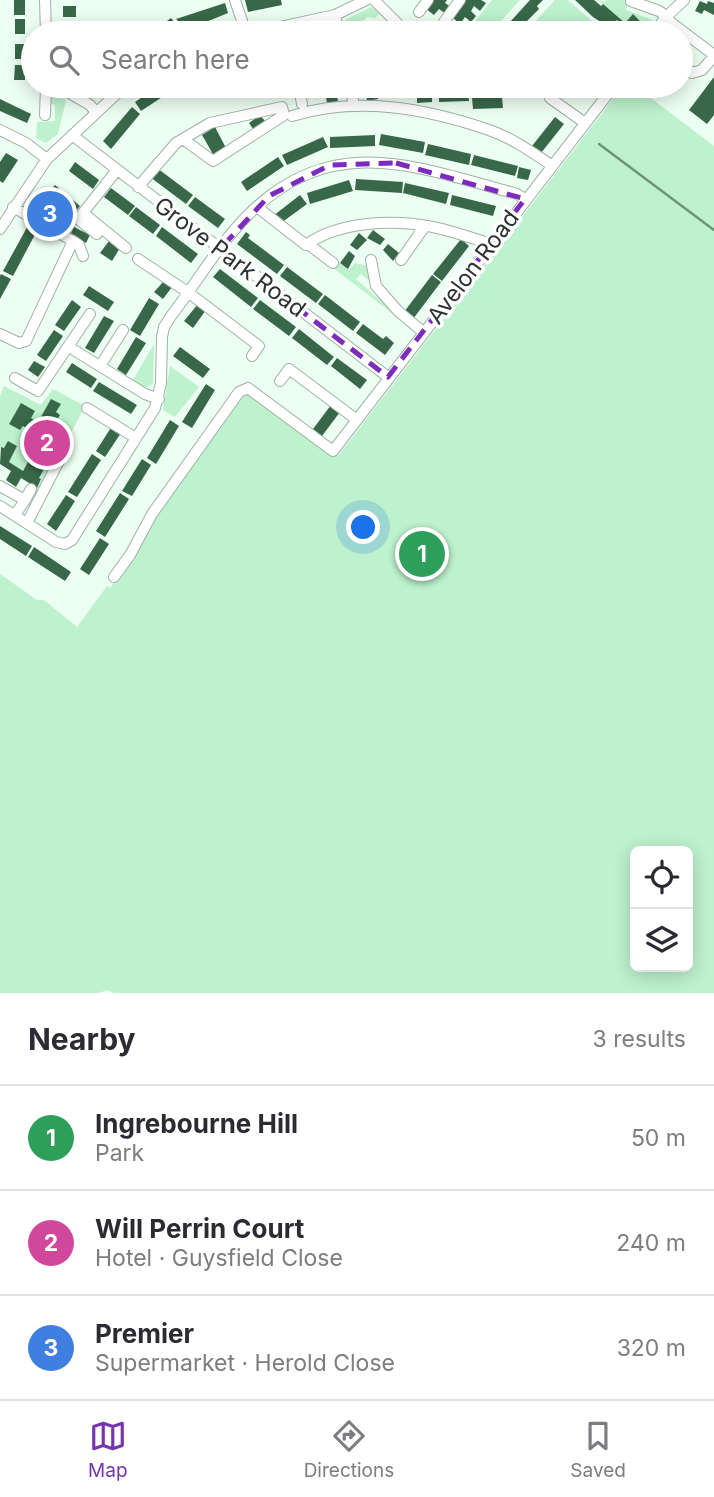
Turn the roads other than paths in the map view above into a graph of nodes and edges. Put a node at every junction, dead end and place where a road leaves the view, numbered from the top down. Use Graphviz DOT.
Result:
graph roads {
  1 [pos="46,0"];
  2 [pos="235,0"];
  3 [pos="366,0"];
  4 [pos="374,0"];
  5 [pos="428,0"];
  6 [pos="460,0"];
  7 [pos="684,0"];
  8 [pos="631,1"];
  9 [pos="419,12"];
  10 [pos="335,15"];
  11 [pos="665,17"];
  12 [pos="46,21"];
  13 [pos="244,21"];
  14 [pos="306,21"];
  15 [pos="337,21"];
  16 [pos="395,21"];
  17 [pos="444,21"];
  18 [pos="662,21"];
  19 [pos="670,21"];
  20 [pos="693,40"];
  21 [pos="714,56"];
  22 [pos="693,74"];
  23 [pos="46,98"];
  24 [pos="77,98"];
  25 [pos="112,98"];
  26 [pos="301,98"];
  27 [pos="353,98"];
  28 [pos="550,98"];
  29 [pos="605,98"];
  30 [pos="302,104"];
  31 [pos="354,105"];
  32 [pos="96,112"];
  33 [pos="45,115"];
  34 [pos="292,116"];
  35 [pos="585,123"];
  36 [pos="0,130"];
  37 [pos="72,135"];
  38 [pos="183,139"];
  39 [pos="47,159"];
  40 [pos="551,164"];
  41 [pos="117,170"];
  42 [pos="138,187"];
  43 [pos="525,199"];
  44 [pos="13,207"];
  45 [pos="257,207"];
  46 [pos="83,213"];
  47 [pos="425,226"];
  48 [pos="0,229"];
  49 [pos="97,234"];
  50 [pos="73,241"];
  51 [pos="308,244"];
  52 [pos="491,244"];
  53 [pos="127,248"];
  54 [pos="220,249"];
  55 [pos="83,256"];
  56 [pos="138,258"];
  57 [pos="371,260"];
  58 [pos="401,260"];
  59 [pos="334,263"];
  60 [pos="189,293"];
  61 [pos="90,314"];
  62 [pos="123,330"];
  63 [pos="423,331"];
  64 [pos="0,334"];
  65 [pos="69,347"];
  66 [pos="252,356"];
  67 [pos="100,366"];
  68 [pos="388,377"];
  69 [pos="15,378"];
  70 [pos="280,381"];
  71 [pos="159,399"];
  72 [pos="88,408"];
  73 [pos="357,420"];
  74 [pos="136,438"];
  75 [pos="62,455"];
  76 [pos="0,486"];
  77 [pos="31,489"];
  78 [pos="25,500"];
  79 [pos="0,506"];
  80 [pos="15,515"];
  81 [pos="27,523"];
  82 [pos="114,577"];
  1 -- 12 [label="street"];
  2 -- 13 [label="street"];
  3 -- 10 [label="street"];
  4 -- 16 [label="street"];
  5 -- 9 [label="street"];
  6 -- 17 [label="street"];
  7 -- 11 [label="street"];
  8 -- 11 [label="street"];
  10 -- 14 [label="street"];
  10 -- 15 [label="street"];
  11 -- 18 [label="street"];
  11 -- 19 [label="street"];
  20 -- 21 [label="street"];
  21 -- 22 [label="street"];
  23 -- 33 [label="street"];
  24 -- 32 [label="street"];
  25 -- 32 [label="street"];
  26 -- 30 [label="street"];
  27 -- 31 [label="street"];
  28 -- 35 [label="street"];
  29 -- 35 [label="street, Avelon Road"];
  31 -- 34 [label="street"];
  31 -- 40 [label="street"];
  32 -- 37 [label="street"];
  35 -- 40 [label="street, Avelon Road"];
  36 -- 39 [label="street"];
  37 -- 39 [label="street"];
  37 -- 41 [label="street, Grove Park Road"];
  38 -- 38 [label="street"];
  38 -- 42 [label="street"];
  39 -- 44 [label="street"];
  40 -- 43 [label="street, Avelon Road"];
  41 -- 42 [label="street, Grove Park Road"];
  41 -- 46 [label="street"];
  42 -- 54 [label="street, Grove Park Road"];
  43 -- 45 [label="street"];
  43 -- 52 [label="street, Avelon Road"];
  44 -- 48 [label="street"];
  44 -- 50 [label="street"];
  45 -- 51 [label="street"];
  45 -- 54 [label="street"];
  46 -- 49 [label="street"];
  46 -- 53 [label="street"];
  47 -- 51 [label="street"];
  47 -- 52 [label="street"];
  47 -- 58 [label="street"];
  50 -- 55 [label="street"];
  50 -- 64 [label="street"];
  51 -- 59 [label="street"];
  52 -- 63 [label="street, Avelon Road"];
  54 -- 60 [label="street"];
  54 -- 68 [label="street, Grove Park Road"];
  56 -- 60 [label="street"];
  57 -- 63 [label="street"];
  60 -- 66 [label="street"];
  60 -- 71 [label="street"];
  61 -- 65 [label="street"];
  62 -- 67 [label="street"];
  63 -- 68 [label="street, Avelon Road"];
  65 -- 67 [label="street"];
  65 -- 69 [label="street"];
  67 -- 71 [label="street"];
  68 -- 73 [label="street, Avelon Road"];
  70 -- 73 [label="street"];
  71 -- 74 [label="street"];
  72 -- 74 [label="street"];
  73 -- 82 [label="street, Avelon Road"];
  74 -- 81 [label="street"];
  75 -- 81 [label="street"];
  76 -- 78 [label="street"];
  77 -- 78 [label="street"];
  78 -- 80 [label="street"];
  79 -- 80 [label="street"];
  80 -- 81 [label="street"];
}
